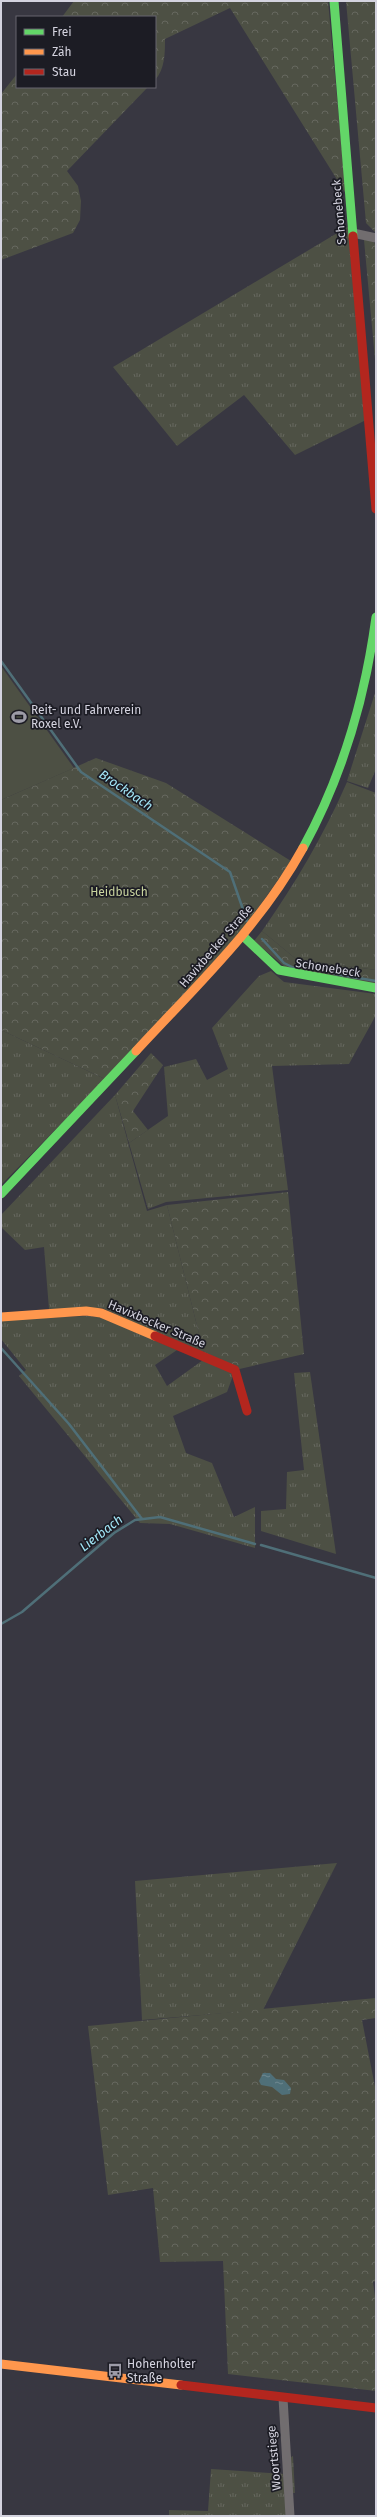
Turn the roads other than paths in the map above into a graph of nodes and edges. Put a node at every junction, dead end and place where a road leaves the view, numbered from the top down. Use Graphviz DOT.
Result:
graph roads {
  1 [pos="334,1"];
  2 [pos="353,233"];
  3 [pos="376,238"];
  4 [pos="376,509"];
  5 [pos="376,617"];
  6 [pos="243,936"];
  7 [pos="376,988"];
  8 [pos="1,1194"];
  9 [pos="1,1317"];
  10 [pos="247,1411"];
  11 [pos="1,2364"];
  12 [pos="283,2398"];
  13 [pos="376,2408"];
  14 [pos="290,2516"];
  1 -- 2 [label="main road, Schonebeck"];
  2 -- 3 [label="street"];
  2 -- 4 [label="main road, Schonebeck"];
  5 -- 6 [label="main road, Havixbecker Straße"];
  6 -- 7 [label="main road, Schonebeck"];
  6 -- 8 [label="main road, Havixbecker Straße"];
  9 -- 10 [label="main road, Havixbecker Straße"];
  11 -- 12 [label="main road"];
  12 -- 13 [label="main road"];
  12 -- 14 [label="street, Woortstiege"];
}
